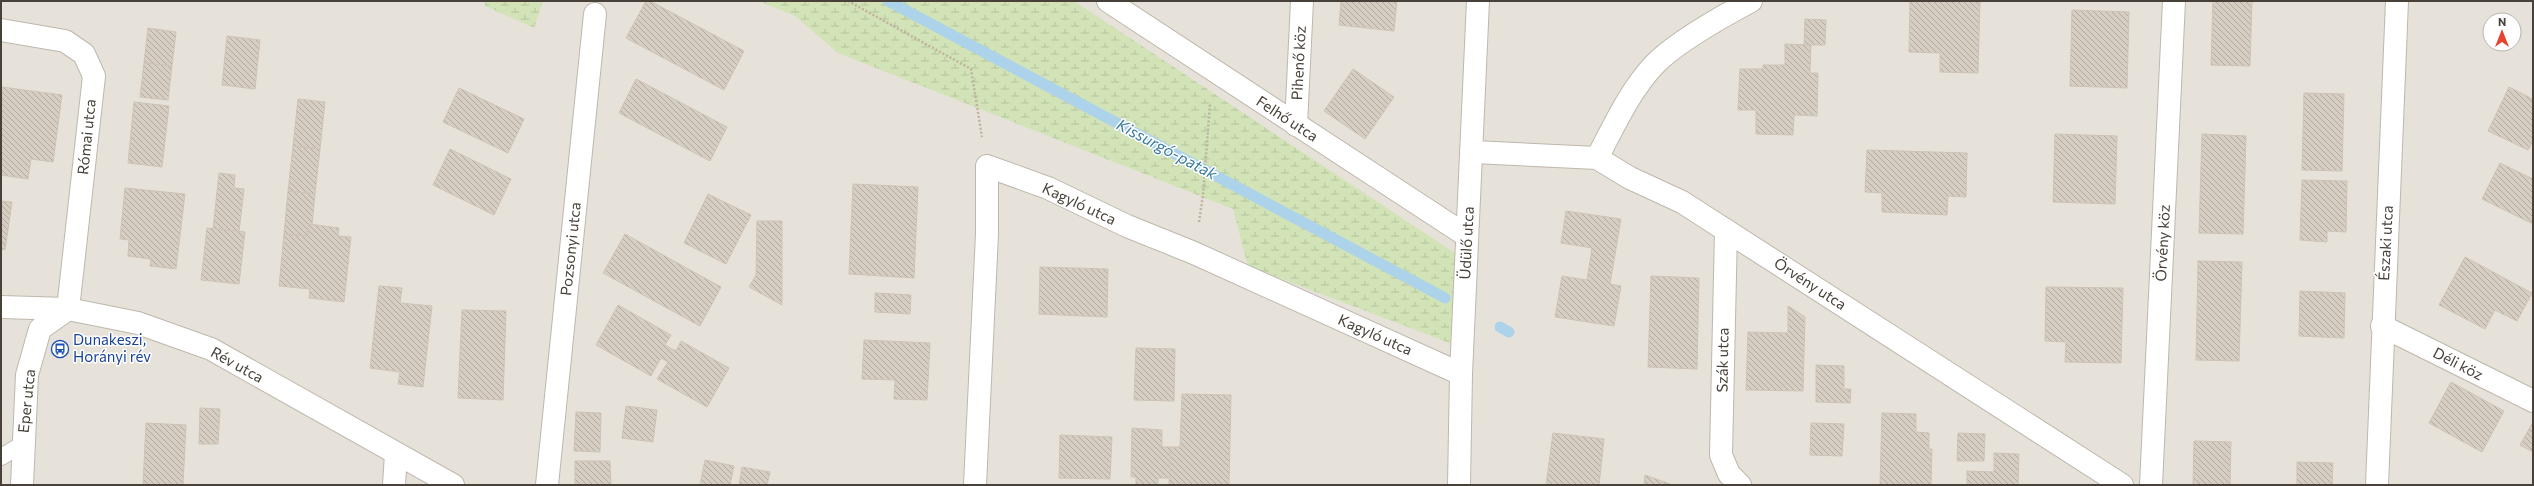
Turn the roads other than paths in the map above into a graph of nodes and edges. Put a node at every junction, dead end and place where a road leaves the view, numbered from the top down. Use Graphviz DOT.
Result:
graph roads {
  1 [pos="1108,1"];
  2 [pos="1302,1"];
  3 [pos="1478,1"];
  4 [pos="2174,1"];
  5 [pos="2397,1"];
  6 [pos="1744,3"];
  7 [pos="595,14"];
  8 [pos="1,30"];
  9 [pos="1296,124"];
  10 [pos="1473,152"];
  11 [pos="1597,158"];
  12 [pos="1726,230"];
  13 [pos="1467,236"];
  14 [pos="1,307"];
  15 [pos="68,309"];
  16 [pos="2382,326"];
  17 [pos="1461,374"];
  18 [pos="2533,401"];
  19 [pos="23,444"];
  20 [pos="396,454"];
  21 [pos="1,457"];
  22 [pos="22,485"];
  23 [pos="394,485"];
  24 [pos="453,485"];
  25 [pos="547,485"];
  26 [pos="975,485"];
  27 [pos="1459,485"];
  28 [pos="1740,485"];
  29 [pos="2122,485"];
  30 [pos="2152,485"];
  31 [pos="2376,485"];
  1 -- 9 [label="street, Felhő utca"];
  2 -- 9 [label="street, Pihenő köz"];
  3 -- 10 [label="street, Üdülő utca"];
  4 -- 30 [label="street, Örvény köz"];
  5 -- 16 [label="street, Északi utca"];
  6 -- 11 [label="street"];
  7 -- 25 [label="street, Pozsonyi utca"];
  8 -- 15 [label="street, Római utca"];
  9 -- 13 [label="street, Felhő utca"];
  10 -- 11 [label="street, Örvény utca"];
  10 -- 13 [label="street, Üdülő utca"];
  11 -- 12 [label="street, Örvény utca"];
  12 -- 28 [label="street, Szák utca"];
  12 -- 29 [label="street, Örvény utca"];
  13 -- 17 [label="street, Üdülő utca"];
  14 -- 15 [label="street, Rév utca"];
  15 -- 19 [label="street, Eper utca"];
  15 -- 20 [label="street, Rév utca"];
  16 -- 18 [label="street, Déli köz"];
  16 -- 31 [label="street, Északi utca"];
  17 -- 26 [label="street, Kagyló utca"];
  17 -- 27 [label="street, Üdülő utca"];
  19 -- 21 [label="lane"];
  19 -- 22 [label="street, Eper utca"];
  20 -- 23 [label="street"];
  20 -- 24 [label="street, Rév utca"];
}
